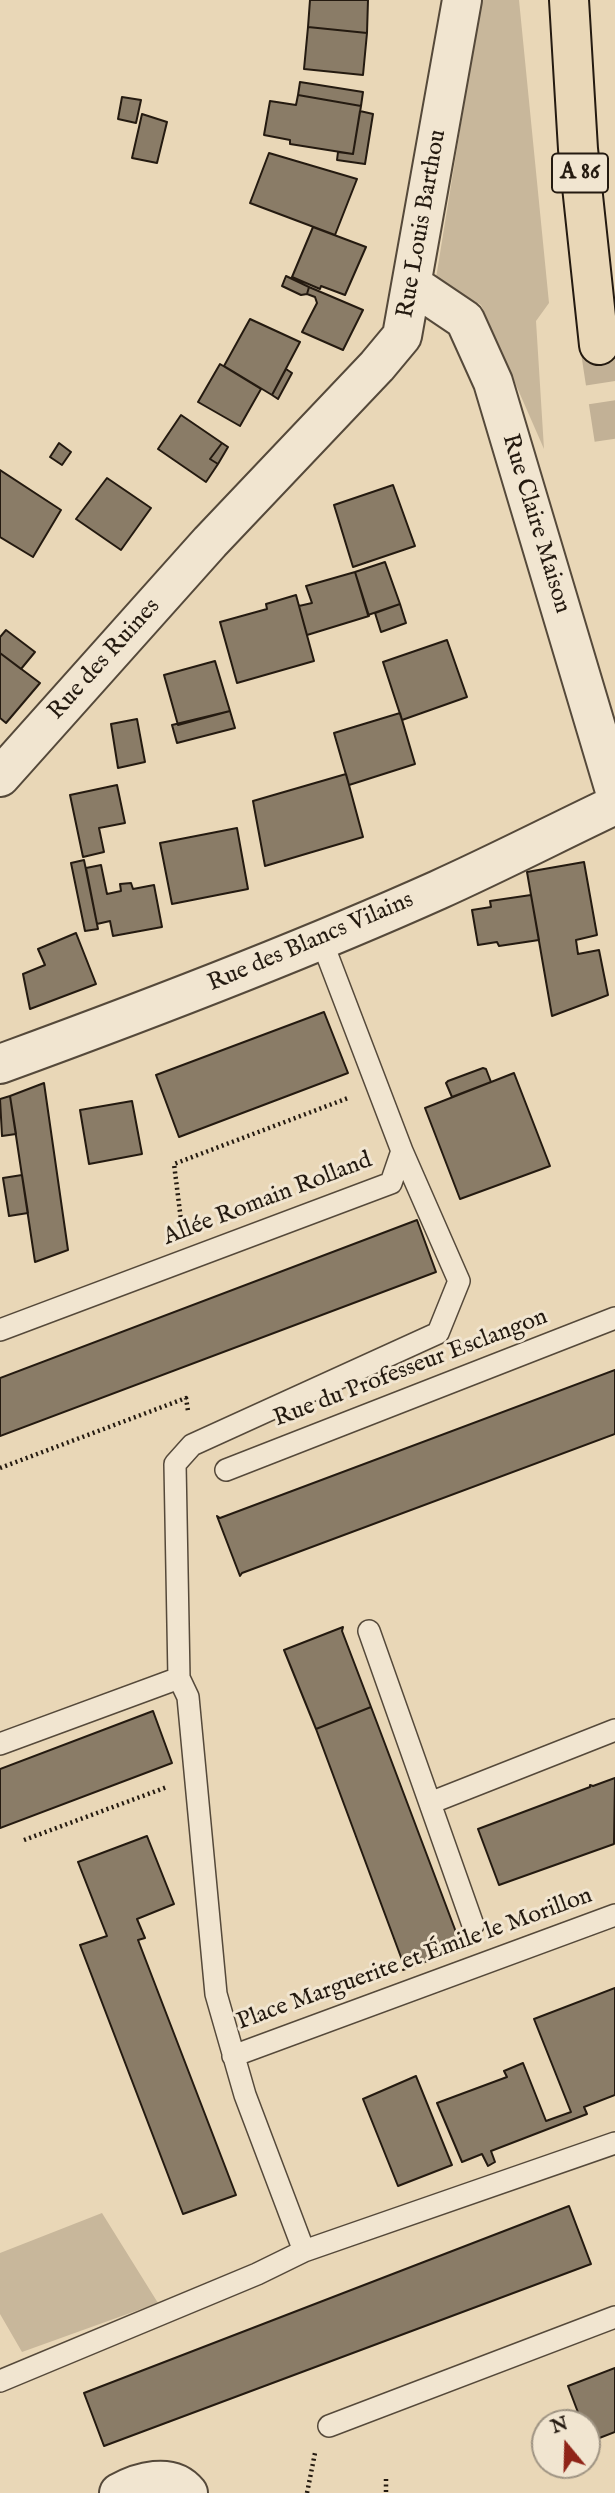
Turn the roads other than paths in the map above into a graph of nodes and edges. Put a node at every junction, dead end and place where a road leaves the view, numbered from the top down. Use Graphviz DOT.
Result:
graph roads {
  1 [pos="462,0"];
  2 [pos="569,0"];
  3 [pos="413,285"];
  4 [pos="599,345"];
  5 [pos="209,542"];
  6 [pos="0,778"];
  7 [pos="615,791"];
  8 [pos="615,804"];
  9 [pos="321,939"];
  10 [pos="0,1064"];
  11 [pos="402,1151"];
  12 [pos="615,1318"];
  13 [pos="0,1330"];
  14 [pos="226,1470"];
  15 [pos="369,1631"];
  16 [pos="178,1678"];
  17 [pos="615,1730"];
  18 [pos="0,1744"];
  19 [pos="430,1803"];
  20 [pos="615,1914"];
  21 [pos="473,1925"];
  22 [pos="233,2056"];
  23 [pos="615,2143"];
  24 [pos="304,2251"];
  25 [pos="615,2317"];
  26 [pos="0,2381"];
  27 [pos="329,2426"];
  28 [pos="119,2493"];
  29 [pos="188,2493"];
  1 -- 3 [label="street, Rue Louis Barthou"];
  2 -- 4 [label="highway, A 86"];
  3 -- 5 [label="street, Rue Louis Barthou"];
  3 -- 7 [label="street, Rue Claire Maison"];
  5 -- 6 [label="street, Rue des Ruines"];
  8 -- 9 [label="street, Rue des Blancs Vilains"];
  9 -- 10 [label="street, Rue des Blancs Vilains"];
  9 -- 11 [label="lane, Allée Romain Rolland"];
  11 -- 13 [label="lane, Allée Romain Rolland"];
  11 -- 16 [label="lane, Place Marguerite et Émile le Morillon"];
  12 -- 14 [label="lane, Rue du Professeur Esclangon"];
  15 -- 19 [label="lane"];
  16 -- 18 [label="lane"];
  16 -- 22 [label="lane, Place Marguerite et Émile le Morillon"];
  17 -- 19 [label="lane"];
  19 -- 21 [label="lane"];
  20 -- 22 [label="lane, Place Marguerite et Émile le Morillon"];
  22 -- 24 [label="lane, Place Marguerite et Émile le Morillon"];
  23 -- 24 [label="lane"];
  24 -- 26 [label="lane"];
  25 -- 27 [label="lane"];
  28 -- 29 [label="street"];
}
